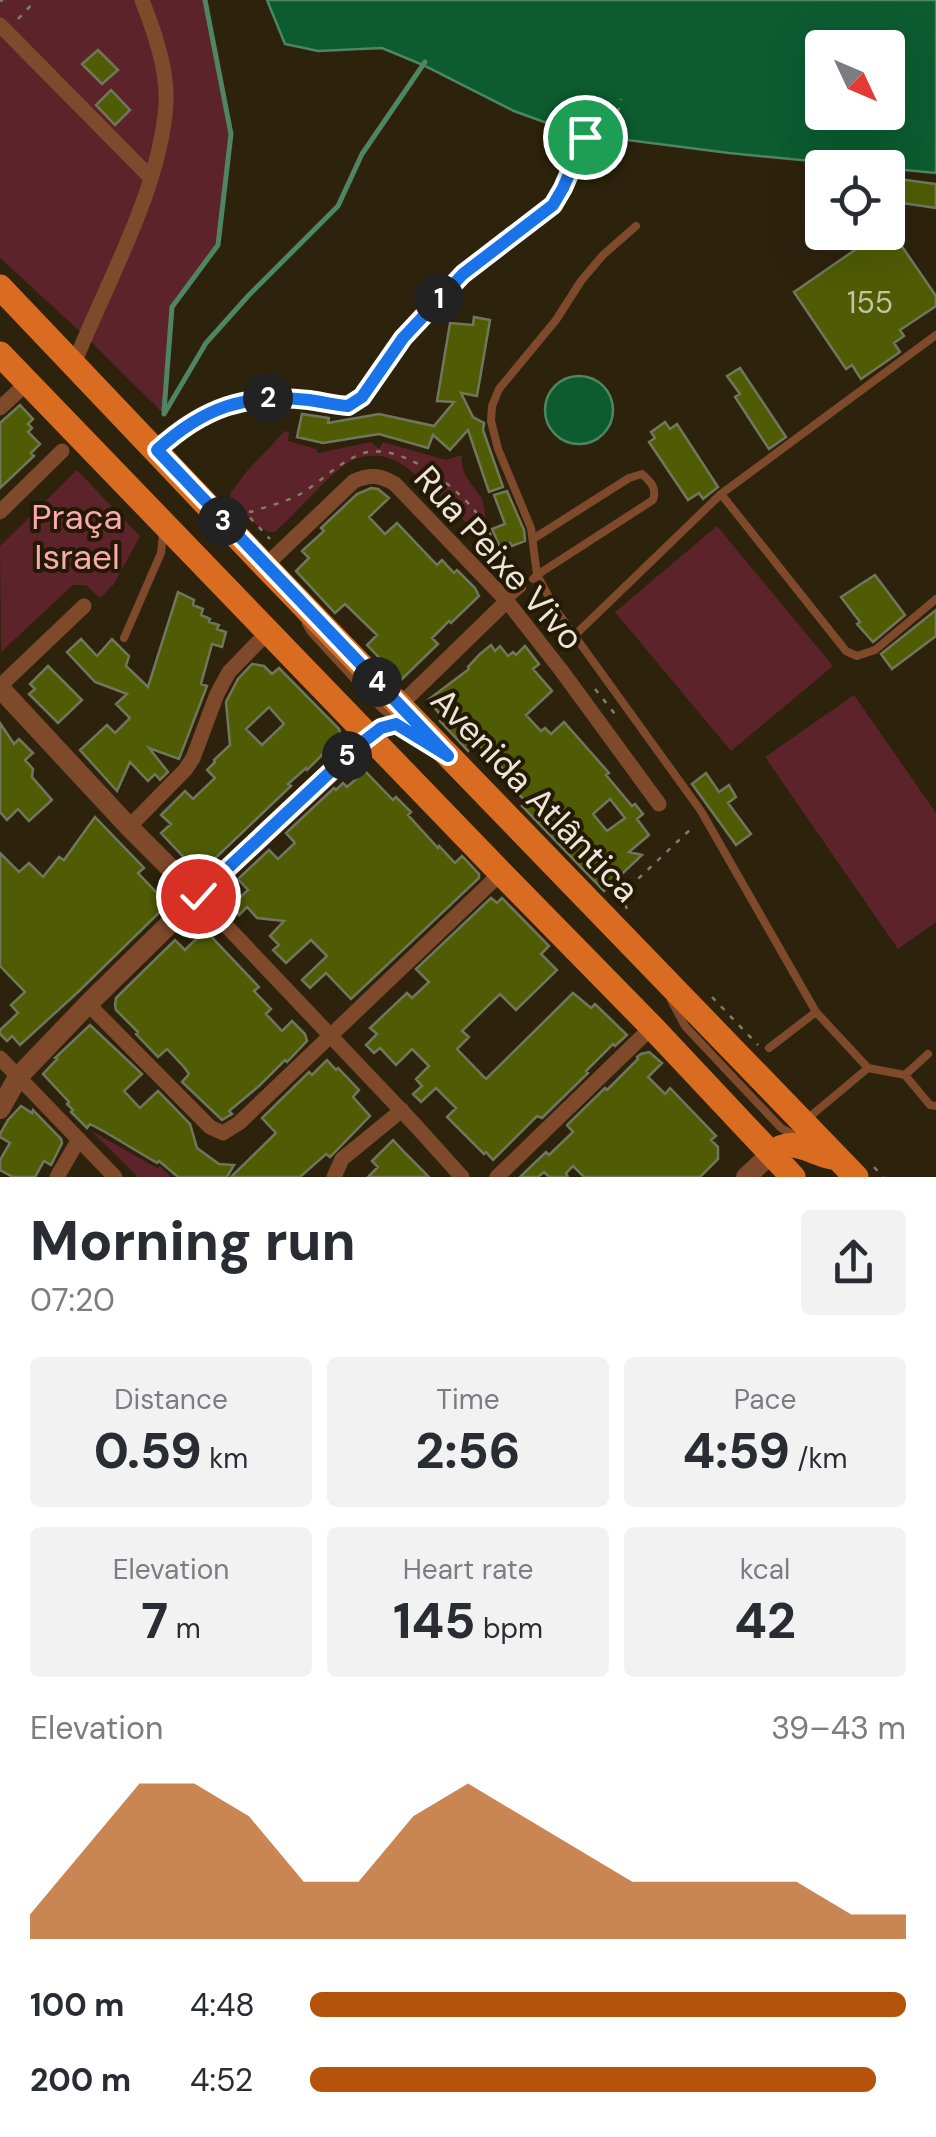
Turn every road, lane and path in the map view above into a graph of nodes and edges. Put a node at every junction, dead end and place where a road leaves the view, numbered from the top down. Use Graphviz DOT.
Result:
graph roads {
  1 [pos="36,0"];
  2 [pos="142,0"];
  3 [pos="3,28"];
  4 [pos="621,99"];
  5 [pos="600,101"];
  6 [pos="612,138"];
  7 [pos="151,178"];
  8 [pos="530,223"];
  9 [pos="636,226"];
  10 [pos="0,287"];
  11 [pos="936,335"];
  12 [pos="0,354"];
  13 [pos="74,364"];
  14 [pos="27,383"];
  15 [pos="0,408"];
  16 [pos="62,450"];
  17 [pos="157,450"];
  18 [pos="721,494"];
  19 [pos="233,504"];
  20 [pos="240,507"];
  21 [pos="0,512"];
  22 [pos="164,524"];
  23 [pos="533,538"];
  24 [pos="273,558"];
  25 [pos="535,577"];
  26 [pos="284,586"];
  27 [pos="516,593"];
  28 [pos="936,599"];
  29 [pos="84,606"];
  30 [pos="268,632"];
  31 [pos="575,634"];
  32 [pos="124,638"];
  33 [pos="590,683"];
  34 [pos="0,687"];
  35 [pos="400,705"];
  36 [pos="624,724"];
  37 [pos="370,736"];
  38 [pos="448,756"];
  39 [pos="659,804"];
  40 [pos="695,826"];
  41 [pos="129,827"];
  42 [pos="500,873"];
  43 [pos="198,896"];
  44 [pos="630,916"];
  45 [pos="656,970"];
  46 [pos="700,986"];
  47 [pos="88,1004"];
  48 [pos="816,1012"];
  49 [pos="652,1026"];
  50 [pos="330,1036"];
  51 [pos="766,1049"];
  52 [pos="928,1054"];
  53 [pos="0,1058"];
  54 [pos="868,1068"];
  55 [pos="905,1075"];
  56 [pos="18,1077"];
  57 [pos="936,1106"];
  58 [pos="0,1109"];
  59 [pos="402,1110"];
  60 [pos="804,1122"];
  61 [pos="79,1139"];
  62 [pos="771,1154"];
  63 [pos="837,1158"];
  64 [pos="863,1170"];
  65 [pos="56,1177"];
  66 [pos="115,1177"];
  67 [pos="334,1177"];
  68 [pos="462,1177"];
  69 [pos="497,1177"];
  70 [pos="746,1177"];
  71 [pos="793,1177"];
  72 [pos="883,1177"];
  1 -- 3 [label="path"];
  2 -- 7 [label="street"];
  3 -- 7 [label="street"];
  4 -- 6 [label="path"];
  5 -- 8 [label="path"];
  7 -- 13 [label="street"];
  8 -- 17 [label="lane"];
  9 -- 23 [label="lane"];
  10 -- 13 [label="main road, Avenida Atlântica"];
  11 -- 18 [label="lane"];
  12 -- 14 [label="main road"];
  13 -- 17 [label="main road, Avenida Atlântica"];
  14 -- 15 [label="street"];
  14 -- 22 [label="main road"];
  16 -- 21 [label="street"];
  17 -- 24 [label="main road, Avenida Atlântica"];
  18 -- 28 [label="lane"];
  18 -- 31 [label="lane"];
  19 -- 20 [label="path"];
  20 -- 24 [label="path"];
  20 -- 27 [label="path"];
  22 -- 30 [label="main road"];
  22 -- 32 [label="lane"];
  23 -- 25 [label="lane"];
  23 -- 25 [label="lane"];
  24 -- 26 [label="main road, Avenida Atlântica"];
  24 -- 27 [label="street, Rua Peixe Vivo"];
  25 -- 31 [label="lane"];
  26 -- 35 [label="main road, Avenida Atlântica"];
  26 -- 38 [label="lane"];
  27 -- 35 [label="street"];
  27 -- 39 [label="street, Rua Peixe Vivo"];
  29 -- 34 [label="street"];
  30 -- 37 [label="main road"];
  30 -- 41 [label="street"];
  31 -- 48 [label="lane"];
  33 -- 36 [label="path"];
  34 -- 41 [label="street"];
  35 -- 38 [label="main road, Avenida Atlântica"];
  37 -- 38 [label="main road"];
  37 -- 42 [label="main road"];
  37 -- 43 [label="street"];
  38 -- 45 [label="main road, Avenida Atlântica"];
  40 -- 44 [label="path"];
  41 -- 43 [label="street"];
  42 -- 49 [label="main road"];
  42 -- 50 [label="street"];
  43 -- 47 [label="street"];
  43 -- 50 [label="street"];
  45 -- 60 [label="main road, Avenida Atlântica"];
  45 -- 63 [label="lane"];
  46 -- 51 [label="path"];
  47 -- 50 [label="street"];
  47 -- 56 [label="street"];
  48 -- 51 [label="lane"];
  48 -- 54 [label="lane"];
  49 -- 62 [label="main road"];
  49 -- 69 [label="street"];
  50 -- 59 [label="street"];
  52 -- 55 [label="lane"];
  53 -- 56 [label="street"];
  54 -- 55 [label="lane"];
  54 -- 60 [label="lane"];
  55 -- 57 [label="lane"];
  56 -- 58 [label="street"];
  56 -- 61 [label="street"];
  59 -- 67 [label="street"];
  59 -- 68 [label="street"];
  60 -- 63 [label="main road, Avenida Atlântica"];
  61 -- 65 [label="street"];
  61 -- 66 [label="street"];
  62 -- 63 [label="main road"];
  62 -- 70 [label="street"];
  62 -- 71 [label="main road"];
  63 -- 64 [label="main road, Avenida Atlântica"];
  64 -- 72 [label="path"];
}
